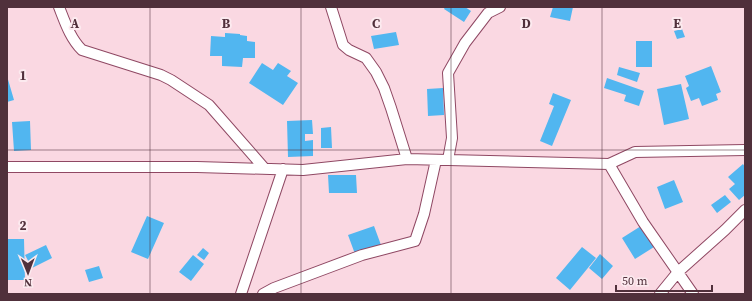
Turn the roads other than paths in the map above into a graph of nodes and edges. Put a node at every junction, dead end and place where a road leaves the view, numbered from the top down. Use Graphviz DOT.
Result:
graph roads {
  1 [pos="59,7"];
  2 [pos="331,7"];
  3 [pos="500,7"];
  4 [pos="745,150"];
  5 [pos="407,159"];
  6 [pos="436,160"];
  7 [pos="448,160"];
  8 [pos="609,164"];
  9 [pos="7,167"];
  10 [pos="265,169"];
  11 [pos="283,169"];
  12 [pos="745,210"];
  13 [pos="678,272"];
  14 [pos="241,294"];
  15 [pos="263,294"];
  16 [pos="660,294"];
  17 [pos="693,294"];
  1 -- 10 [label="street"];
  2 -- 5 [label="street"];
  3 -- 7 [label="street"];
  4 -- 8 [label="street"];
  5 -- 6 [label="street"];
  5 -- 11 [label="street"];
  6 -- 7 [label="street"];
  6 -- 15 [label="street"];
  7 -- 8 [label="street"];
  8 -- 13 [label="street"];
  9 -- 10 [label="street"];
  10 -- 11 [label="street"];
  11 -- 14 [label="street"];
  12 -- 13 [label="street"];
  13 -- 16 [label="street"];
  13 -- 17 [label="street"];
}
